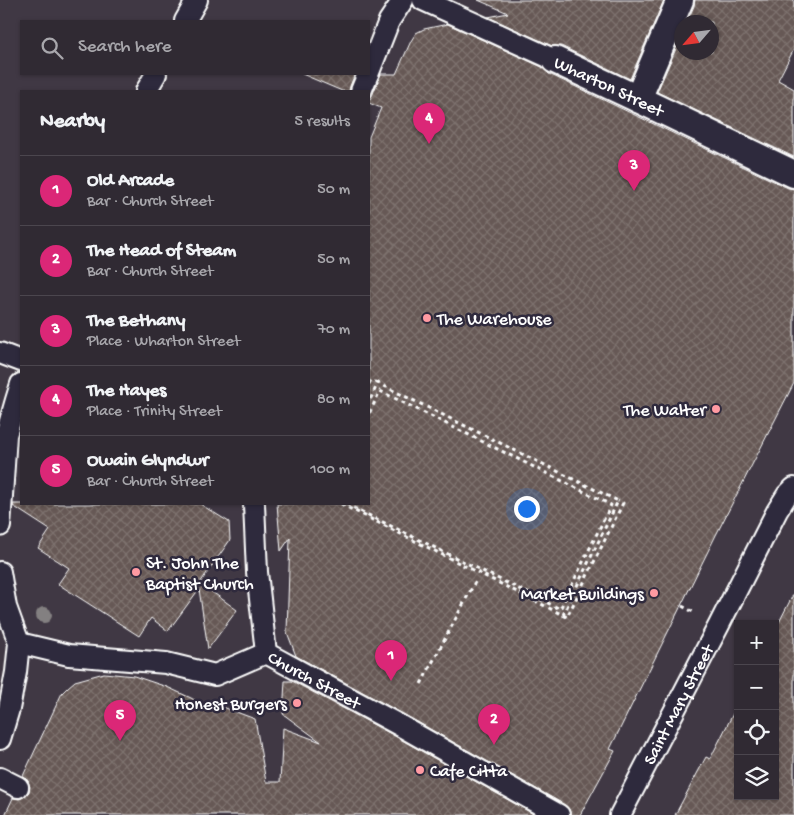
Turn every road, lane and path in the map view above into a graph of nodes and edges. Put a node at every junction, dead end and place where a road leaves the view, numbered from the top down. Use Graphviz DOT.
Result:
graph roads {
  1 [pos="197,0"];
  2 [pos="403,0"];
  3 [pos="423,0"];
  4 [pos="680,0"];
  5 [pos="186,20"];
  6 [pos="554,60"];
  7 [pos="370,68"];
  8 [pos="155,75"];
  9 [pos="367,75"];
  10 [pos="147,90"];
  11 [pos="361,90"];
  12 [pos="638,99"];
  13 [pos="794,174"];
  14 [pos="0,353"];
  15 [pos="20,361"];
  16 [pos="370,382"];
  17 [pos="378,383"];
  18 [pos="12,393"];
  19 [pos="370,400"];
  20 [pos="370,412"];
  21 [pos="3,434"];
  22 [pos="794,488"];
  23 [pos="254,505"];
  24 [pos="343,505"];
  25 [pos="348,505"];
  26 [pos="0,526"];
  27 [pos="0,572"];
  28 [pos="475,582"];
  29 [pos="19,643"];
  30 [pos="266,654"];
  31 [pos="421,684"];
  32 [pos="0,739"];
  33 [pos="0,778"];
  34 [pos="18,787"];
  35 [pos="559,815"];
  36 [pos="620,815"];
  1 -- 5 [label="street"];
  2 -- 7 [label="street"];
  3 -- 6 [label="street, Wharton Street"];
  4 -- 12 [label="street"];
  6 -- 12 [label="street, Wharton Street"];
  8 -- 10 [label="street"];
  9 -- 11 [label="street"];
  12 -- 13 [label="street, Wharton Street"];
  14 -- 15 [label="street"];
  16 -- 17 [label="path"];
  17 -- 19 [label="path, bridge"];
  17 -- 24 [label="path, bridge"];
  18 -- 21 [label="street"];
  20 -- 25 [label="path"];
  21 -- 26 [label="street"];
  22 -- 36 [label="street, Saint Mary Street"];
  23 -- 30 [label="street"];
  27 -- 29 [label="street"];
  28 -- 31 [label="path"];
  29 -- 30 [label="street, Church Street"];
  29 -- 32 [label="street"];
  30 -- 35 [label="street, Church Street"];
  33 -- 34 [label="street"];
}
